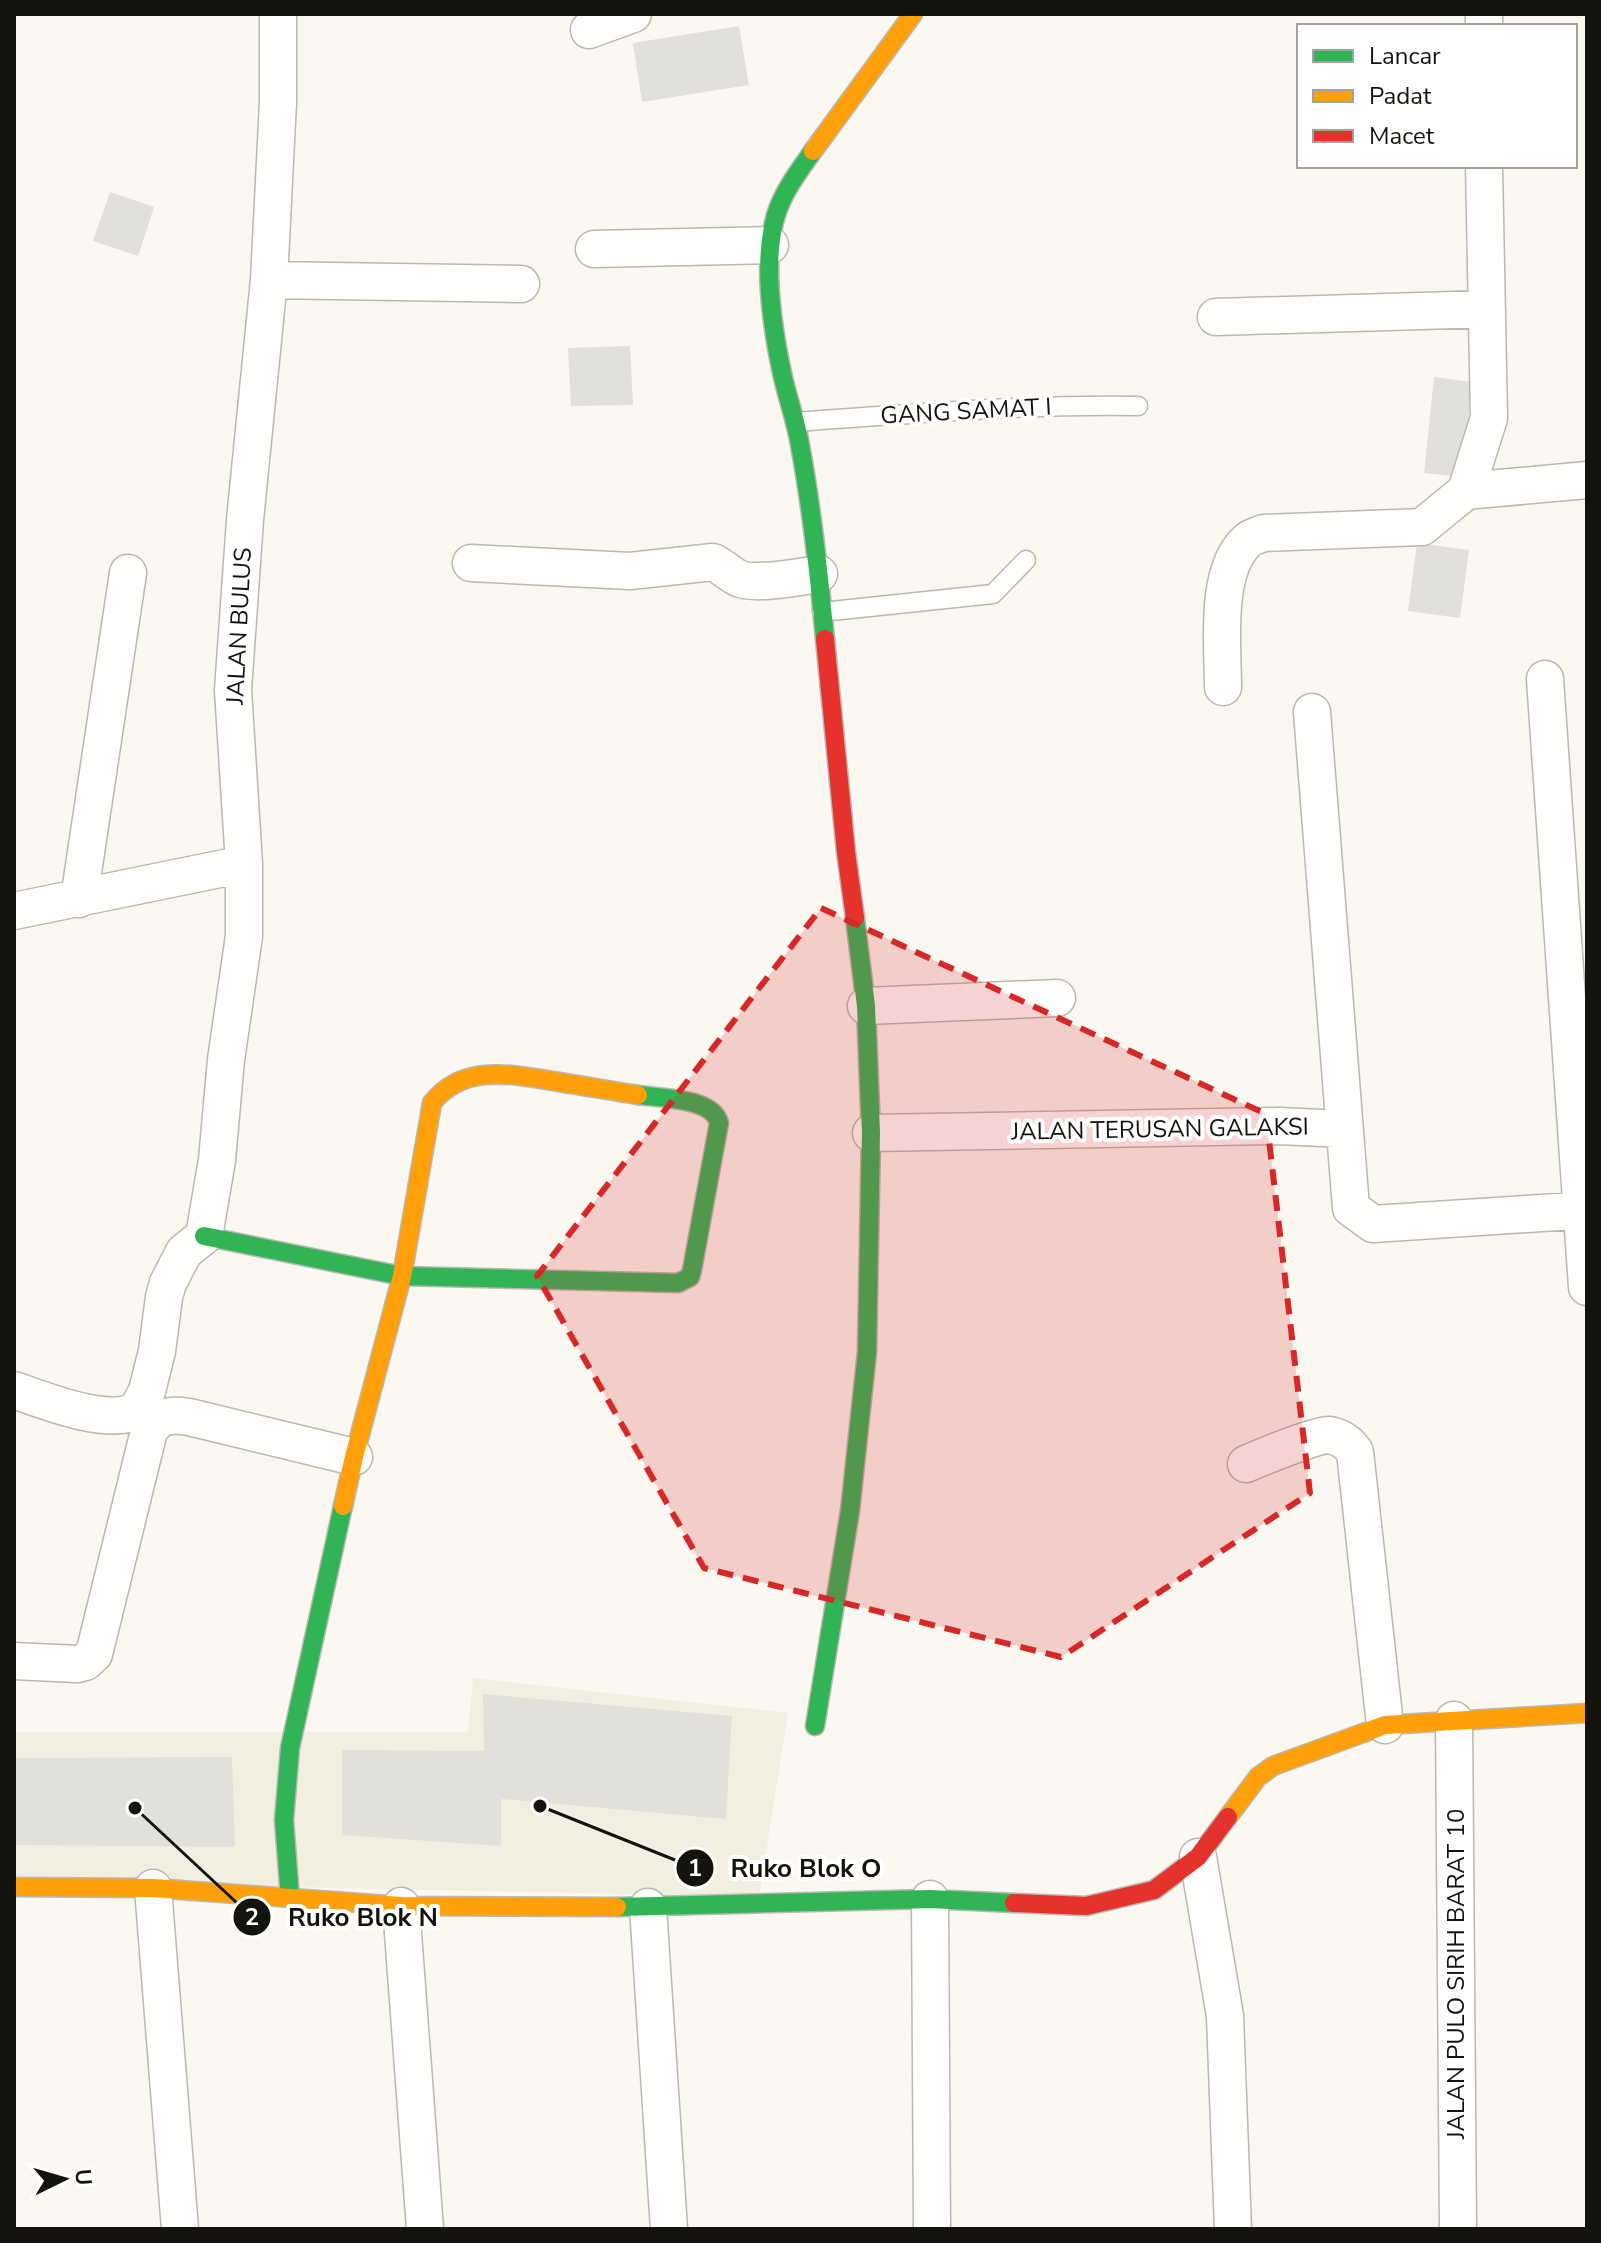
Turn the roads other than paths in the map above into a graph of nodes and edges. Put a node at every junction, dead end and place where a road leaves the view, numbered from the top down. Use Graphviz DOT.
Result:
graph roads {
  1 [pos="278,14"];
  2 [pos="633,14"];
  3 [pos="913,14"];
  4 [pos="589,30"];
  5 [pos="1484,168"];
  6 [pos="770,245"];
  7 [pos="594,249"];
  8 [pos="269,280"];
  9 [pos="521,284"];
  10 [pos="1487,309"];
  11 [pos="1216,317"];
  12 [pos="1138,406"];
  13 [pos="795,422"];
  14 [pos="1587,480"];
  15 [pos="1466,491"];
  16 [pos="1026,560"];
  17 [pos="471,563"];
  18 [pos="128,573"];
  19 [pos="819,574"];
  20 [pos="822,612"];
  21 [pos="1545,679"];
  22 [pos="1223,687"];
  23 [pos="1312,712"];
  24 [pos="244,864"];
  25 [pos="79,899"];
  26 [pos="14,911"];
  27 [pos="1057,998"];
  28 [pos="866,1006"];
  29 [pos="1344,1129"];
  30 [pos="871,1133"];
  31 [pos="1584,1210"];
  32 [pos="204,1236"];
  33 [pos="402,1276"];
  34 [pos="1587,1287"];
  35 [pos="14,1390"];
  36 [pos="354,1457"];
  37 [pos="1246,1464"];
  38 [pos="14,1661"];
  39 [pos="1587,1713"];
  40 [pos="1454,1720"];
  41 [pos="1385,1725"];
  42 [pos="815,1726"];
  43 [pos="1198,1857"];
  44 [pos="14,1887"];
  45 [pos="153,1888"];
  46 [pos="290,1898"];
  47 [pos="930,1899"];
  48 [pos="401,1906"];
  49 [pos="648,1907"];
  50 [pos="180,2229"];
  51 [pos="425,2229"];
  52 [pos="669,2229"];
  53 [pos="932,2229"];
  54 [pos="1233,2229"];
  55 [pos="1458,2229"];
  1 -- 8 [label="street, JALAN BULUS"];
  2 -- 4 [label="street"];
  3 -- 6 [label="street"];
  5 -- 10 [label="street"];
  6 -- 7 [label="street"];
  6 -- 13 [label="street"];
  8 -- 9 [label="street"];
  8 -- 24 [label="street, JALAN BULUS"];
  10 -- 11 [label="street"];
  10 -- 15 [label="street"];
  12 -- 13 [label="lane, GANG SAMAT I"];
  13 -- 19 [label="street"];
  14 -- 15 [label="street"];
  15 -- 22 [label="street"];
  16 -- 20 [label="lane"];
  17 -- 19 [label="street"];
  18 -- 25 [label="street"];
  19 -- 20 [label="street"];
  20 -- 28 [label="street"];
  21 -- 31 [label="street"];
  23 -- 29 [label="street"];
  24 -- 25 [label="street"];
  24 -- 32 [label="street, JALAN BULUS"];
  25 -- 26 [label="street"];
  27 -- 28 [label="street"];
  28 -- 30 [label="street"];
  29 -- 30 [label="street, JALAN TERUSAN GALAKSI"];
  29 -- 31 [label="street, JALAN TERUSAN GALAKSI"];
  30 -- 42 [label="street"];
  31 -- 34 [label="street"];
  32 -- 33 [label="street"];
  32 -- 35 [label="street"];
  33 -- 33 [label="street"];
  33 -- 36 [label="street"];
  36 -- 38 [label="street"];
  36 -- 46 [label="street"];
  37 -- 41 [label="street"];
  39 -- 40 [label="street"];
  40 -- 41 [label="street"];
  40 -- 55 [label="street, JALAN PULO SIRIH BARAT 10"];
  41 -- 43 [label="street"];
  43 -- 47 [label="street"];
  43 -- 54 [label="street"];
  44 -- 45 [label="street"];
  45 -- 46 [label="street"];
  45 -- 50 [label="street"];
  46 -- 48 [label="street"];
  47 -- 49 [label="street"];
  47 -- 53 [label="street"];
  48 -- 49 [label="street"];
  48 -- 51 [label="street"];
  49 -- 52 [label="street"];
}
